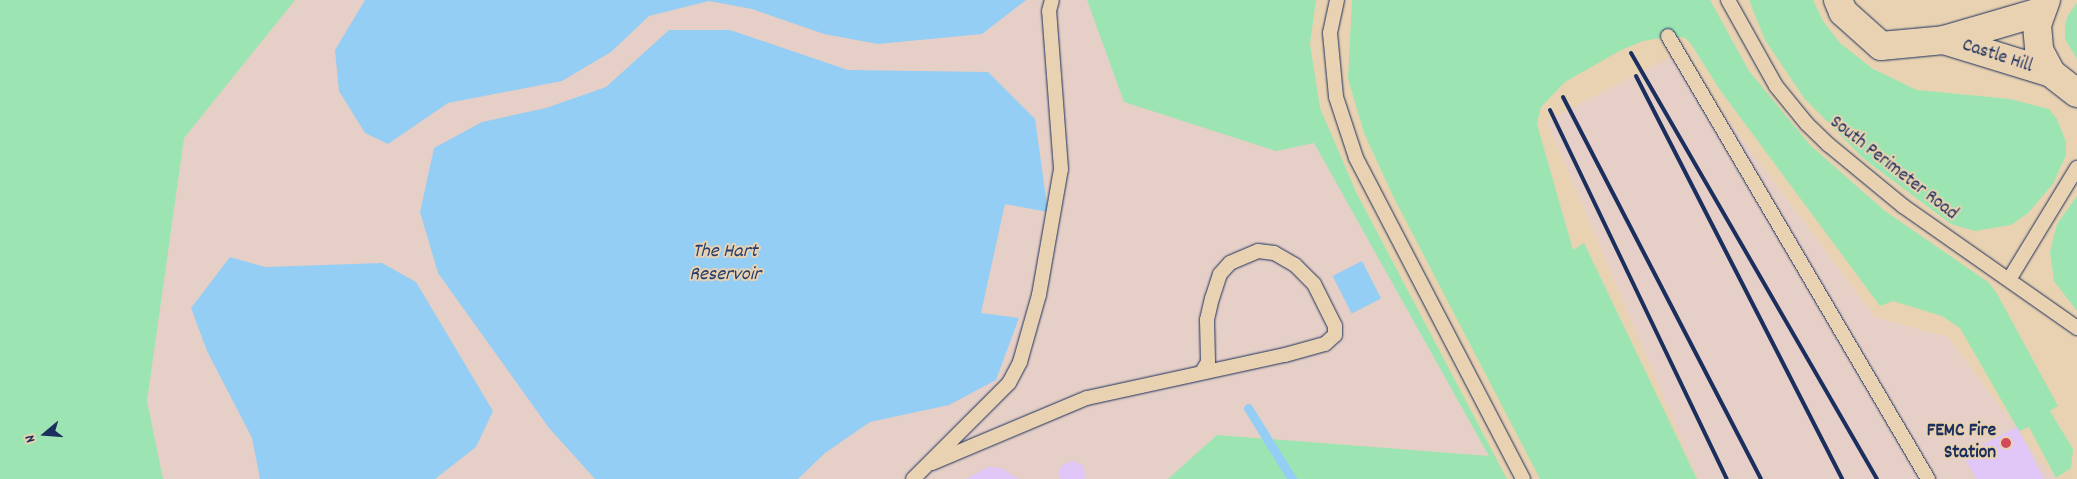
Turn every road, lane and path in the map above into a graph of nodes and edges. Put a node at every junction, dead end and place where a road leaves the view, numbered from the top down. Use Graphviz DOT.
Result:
graph roads {
  1 [pos="1052,0"];
  2 [pos="1337,0"];
  3 [pos="1728,0"];
  4 [pos="1838,0"];
  5 [pos="2043,6"];
  6 [pos="1668,36"];
  7 [pos="1944,40"];
  8 [pos="2051,74"];
  9 [pos="2077,93"];
  10 [pos="2077,168"];
  11 [pos="2010,278"];
  12 [pos="2077,328"];
  13 [pos="1202,372"];
  14 [pos="932,463"];
  15 [pos="913,479"];
  16 [pos="1523,479"];
  17 [pos="1928,479"];
  1 -- 14 [label="lane"];
  2 -- 16 [label="lane"];
  3 -- 11 [label="lane, South Perimeter Road"];
  4 -- 7 [label="main road, Castle Hill"];
  5 -- 7 [label="main road, Castle Hill"];
  5 -- 8 [label="main road"];
  6 -- 17 [label="lane"];
  7 -- 8 [label="main road, Castle Hill"];
  8 -- 9 [label="main road"];
  10 -- 11 [label="lane"];
  11 -- 12 [label="lane, South Perimeter Road"];
  13 -- 13 [label="lane"];
  13 -- 14 [label="lane"];
  14 -- 15 [label="lane"];
}
